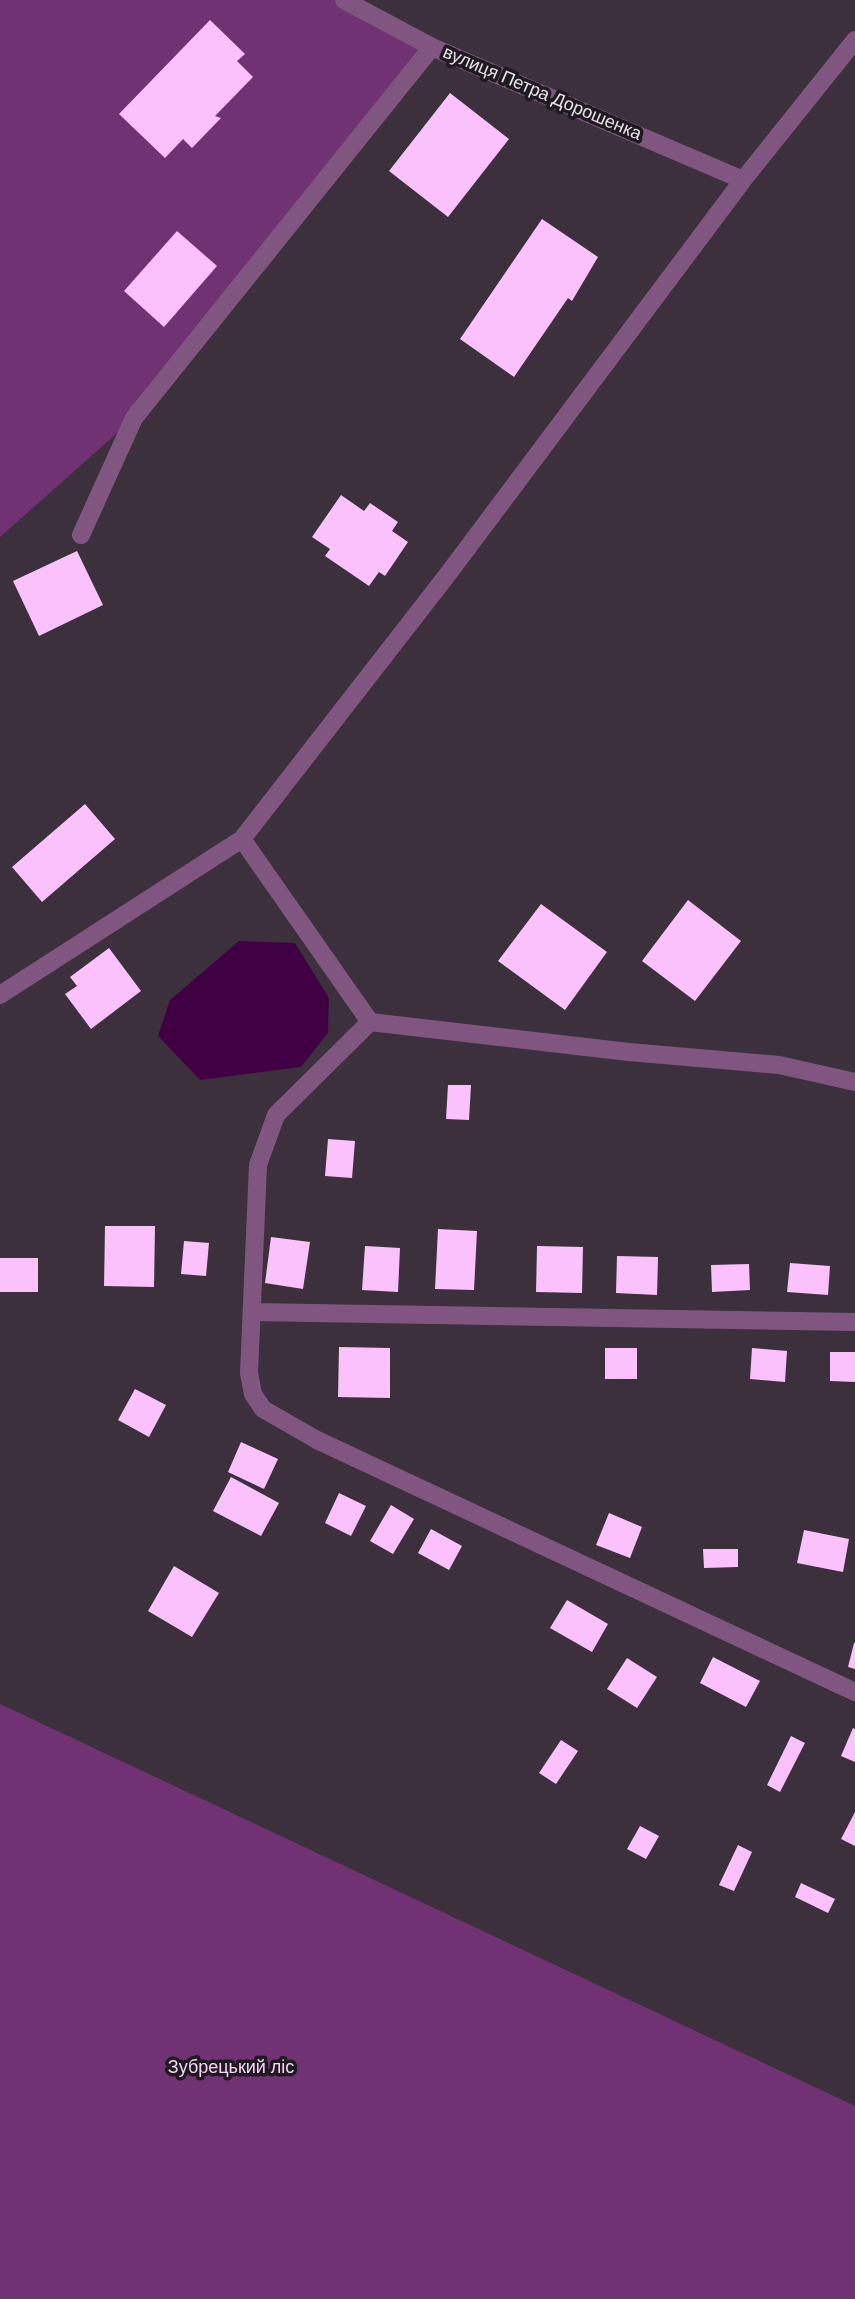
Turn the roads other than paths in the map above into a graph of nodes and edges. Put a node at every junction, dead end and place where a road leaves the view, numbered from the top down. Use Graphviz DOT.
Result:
graph roads {
  1 [pos="344,0"];
  2 [pos="855,40"];
  3 [pos="432,47"];
  4 [pos="743,180"];
  5 [pos="81,535"];
  6 [pos="242,839"];
  7 [pos="0,995"];
  8 [pos="370,1021"];
  9 [pos="855,1082"];
  10 [pos="252,1312"];
  11 [pos="855,1322"];
  12 [pos="855,1692"];
  1 -- 3 [label="street, вулиця Петра Дорошенка"];
  2 -- 4 [label="street"];
  3 -- 4 [label="street, вулиця Петра Дорошенка"];
  3 -- 5 [label="street"];
  4 -- 6 [label="street"];
  6 -- 7 [label="street"];
  6 -- 8 [label="street"];
  8 -- 9 [label="street"];
  8 -- 10 [label="street"];
  10 -- 11 [label="street"];
  10 -- 12 [label="street"];
}
